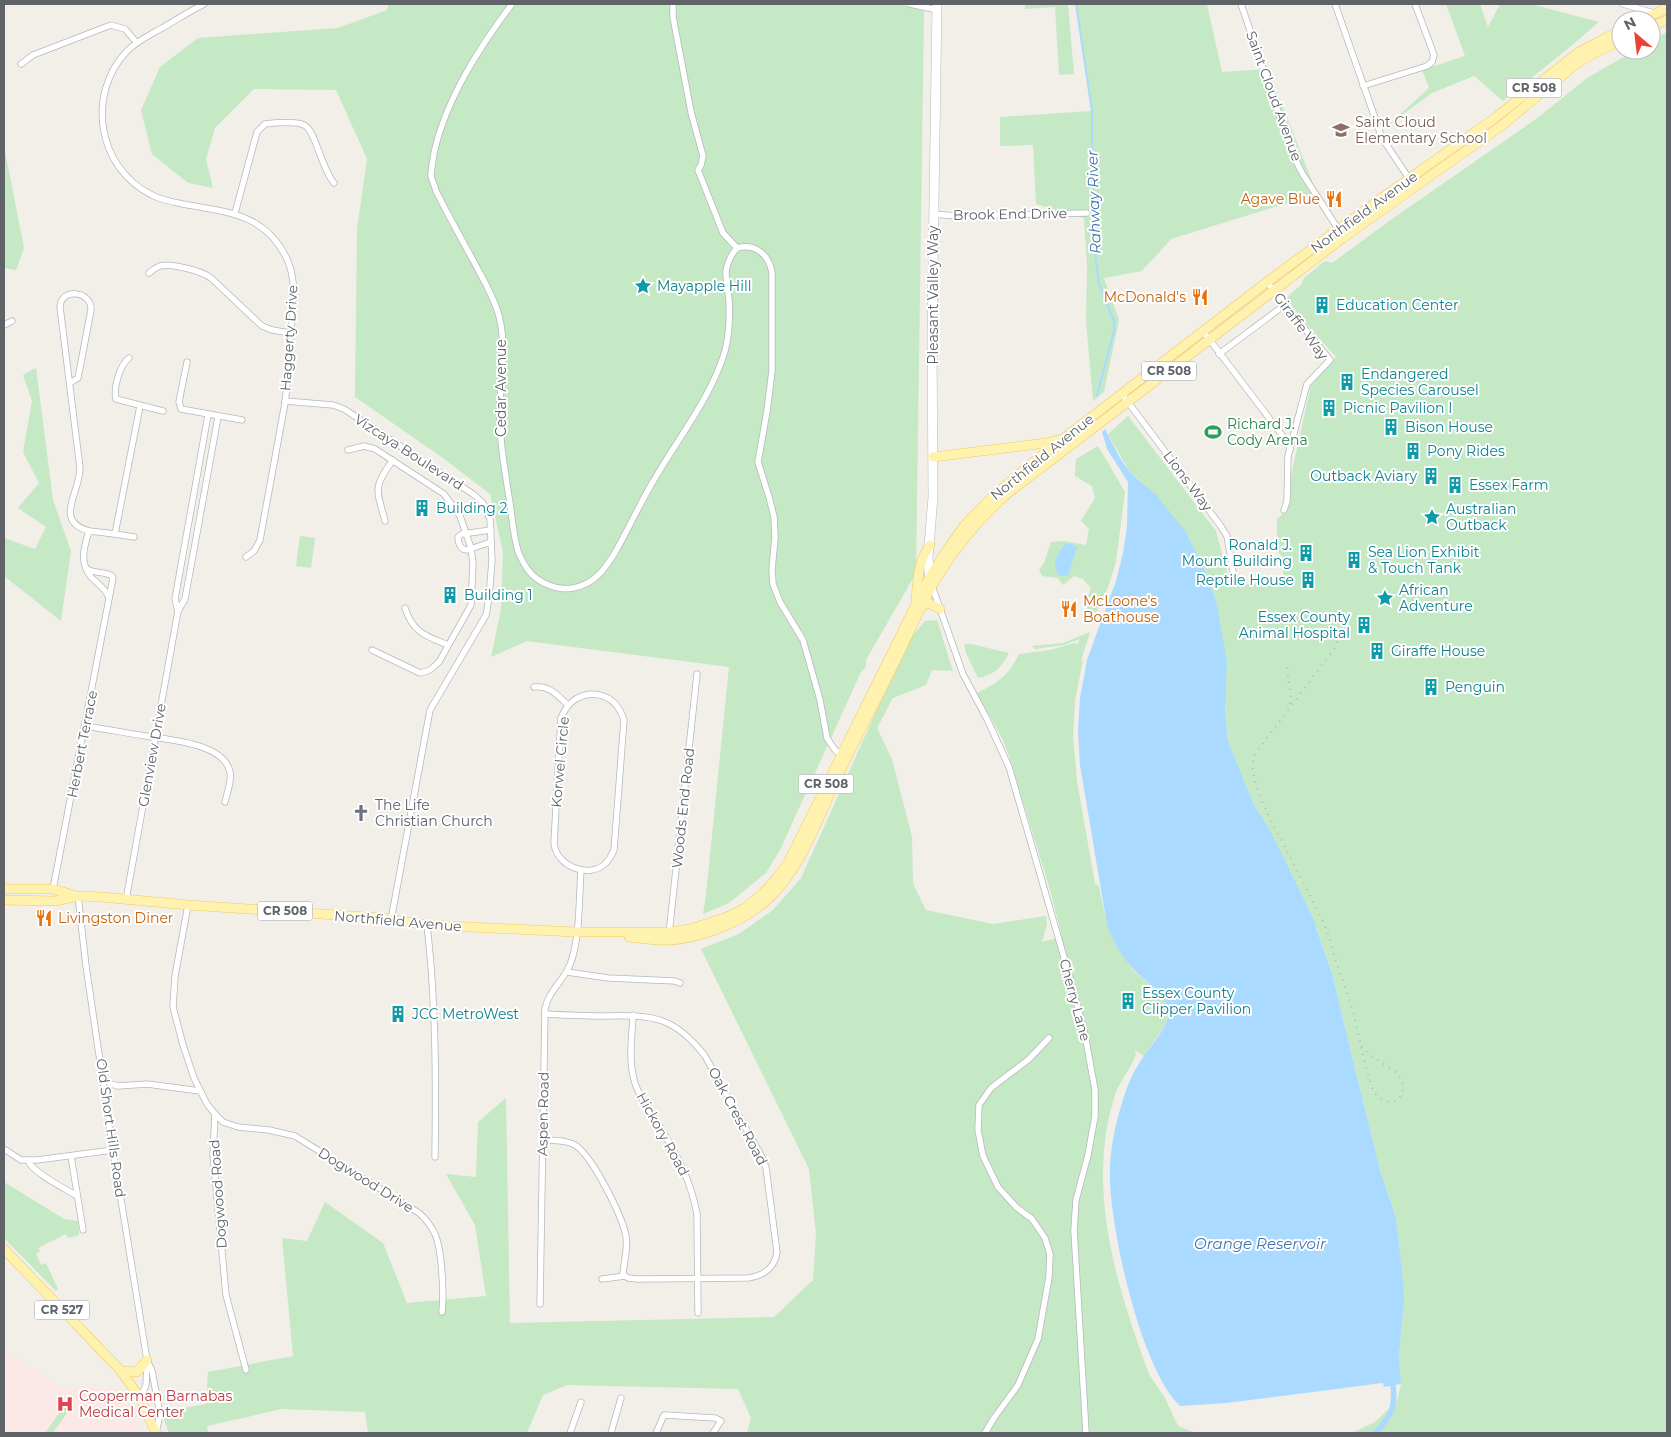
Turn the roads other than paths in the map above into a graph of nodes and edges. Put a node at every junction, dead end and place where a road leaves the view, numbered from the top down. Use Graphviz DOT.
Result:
graph roads {
  1 [pos="204,4"];
  2 [pos="512,4"];
  3 [pos="673,4"];
  4 [pos="910,4"];
  5 [pos="1241,4"];
  6 [pos="1335,4"];
  7 [pos="1415,4"];
  8 [pos="1623,4"];
  9 [pos="937,7"];
  10 [pos="1632,7"];
  11 [pos="1635,10"];
  12 [pos="1642,10"];
  13 [pos="1611,35"];
  14 [pos="137,43"];
  15 [pos="1611,45"];
  16 [pos="21,64"];
  17 [pos="1364,86"];
  18 [pos="1412,182"];
  19 [pos="334,183"];
  20 [pos="235,213"];
  21 [pos="1087,213"];
  22 [pos="933,214"];
  23 [pos="1341,233"];
  24 [pos="735,246"];
  25 [pos="149,273"];
  26 [pos="1267,282"];
  27 [pos="1274,290"];
  28 [pos="1286,304"];
  29 [pos="12,321"];
  30 [pos="4,325"];
  31 [pos="1203,331"];
  32 [pos="290,333"];
  33 [pos="1209,340"];
  34 [pos="1220,354"];
  35 [pos="129,358"];
  36 [pos="187,362"];
  37 [pos="70,383"];
  38 [pos="1122,394"];
  39 [pos="285,401"];
  40 [pos="1128,402"];
  41 [pos="140,406"];
  42 [pos="164,411"];
  43 [pos="208,415"];
  44 [pos="218,417"];
  45 [pos="242,420"];
  46 [pos="1064,438"];
  47 [pos="1290,449"];
  48 [pos="348,450"];
  49 [pos="1053,452"];
  50 [pos="933,457"];
  51 [pos="393,460"];
  52 [pos="1284,510"];
  53 [pos="385,522"];
  54 [pos="491,530"];
  55 [pos="89,531"];
  56 [pos="115,534"];
  57 [pos="467,534"];
  58 [pos="134,537"];
  59 [pos="491,542"];
  60 [pos="930,545"];
  61 [pos="471,548"];
  62 [pos="246,557"];
  63 [pos="86,569"];
  64 [pos="1234,578"];
  65 [pos="931,582"];
  66 [pos="109,598"];
  67 [pos="919,605"];
  68 [pos="405,608"];
  69 [pos="940,610"];
  70 [pos="178,611"];
  71 [pos="448,645"];
  72 [pos="372,650"];
  73 [pos="698,674"];
  74 [pos="534,687"];
  75 [pos="568,705"];
  76 [pos="85,726"];
  77 [pos="156,738"];
  78 [pos="840,754"];
  79 [pos="225,802"];
  80 [pos="581,870"];
  81 [pos="4,889"];
  82 [pos="53,889"];
  83 [pos="78,896"];
  84 [pos="4,900"];
  85 [pos="15,900"];
  86 [pos="126,900"];
  87 [pos="188,905"];
  88 [pos="391,920"];
  89 [pos="427,925"];
  90 [pos="576,932"];
  91 [pos="669,936"];
  92 [pos="567,972"];
  93 [pos="680,984"];
  94 [pos="545,1014"];
  95 [pos="633,1015"];
  96 [pos="1050,1038"];
  97 [pos="103,1078"];
  98 [pos="200,1091"];
  99 [pos="215,1114"];
  100 [pos="543,1140"];
  101 [pos="4,1149"];
  102 [pos="113,1150"];
  103 [pos="71,1156"];
  104 [pos="435,1156"];
  105 [pos="28,1160"];
  106 [pos="78,1196"];
  107 [pos="83,1230"];
  108 [pos="4,1249"];
  109 [pos="625,1276"];
  110 [pos="698,1278"];
  111 [pos="602,1279"];
  112 [pos="540,1304"];
  113 [pos="442,1312"];
  114 [pos="698,1313"];
  115 [pos="147,1360"];
  116 [pos="246,1370"];
  117 [pos="121,1371"];
  118 [pos="140,1398"];
  119 [pos="621,1398"];
  120 [pos="581,1402"];
  121 [pos="156,1433"];
  122 [pos="570,1433"];
  123 [pos="611,1433"];
  124 [pos="656,1433"];
  125 [pos="713,1433"];
  126 [pos="985,1433"];
  127 [pos="1086,1433"];
  1 -- 14 [label="street, Haggerty Drive"];
  2 -- 24 [label="street, Cedar Avenue"];
  3 -- 24 [label="street"];
  4 -- 9 [label="street"];
  5 -- 23 [label="street, Saint Cloud Avenue"];
  6 -- 17 [label="street"];
  7 -- 17 [label="street"];
  8 -- 10 [label="street"];
  9 -- 22 [label="main road, Pleasant Valley Way"];
  10 -- 11 [label="street"];
  10 -- 12 [label="street"];
  13 -- 18 [label="main road, Northfield Avenue / CR 508"];
  14 -- 16 [label="street"];
  14 -- 20 [label="street, Haggerty Drive"];
  15 -- 18 [label="main road, Northfield Avenue / CR 508"];
  17 -- 18 [label="street"];
  18 -- 23 [label="main road, Northfield Avenue / CR 508"];
  19 -- 20 [label="street"];
  20 -- 32 [label="street, Haggerty Drive"];
  21 -- 22 [label="street, Brook End Drive"];
  22 -- 50 [label="main road, Pleasant Valley Way"];
  23 -- 26 [label="main road, Northfield Avenue / CR 508"];
  23 -- 27 [label="main road, Northfield Avenue / CR 508"];
  24 -- 78 [label="street"];
  25 -- 32 [label="street"];
  26 -- 27 [label="street, Giraffe Way"];
  26 -- 31 [label="main road, Northfield Avenue / CR 508"];
  27 -- 28 [label="street, Giraffe Way"];
  27 -- 33 [label="main road, Northfield Avenue / CR 508"];
  28 -- 34 [label="street"];
  28 -- 47 [label="street, Giraffe Way"];
  29 -- 30 [label="street"];
  31 -- 33 [label="street"];
  31 -- 38 [label="main road, Northfield Avenue / CR 508"];
  32 -- 39 [label="street, Haggerty Drive"];
  33 -- 34 [label="street"];
  33 -- 40 [label="main road, Northfield Avenue / CR 508"];
  34 -- 47 [label="street"];
  35 -- 41 [label="street"];
  36 -- 43 [label="street"];
  37 -- 37 [label="street"];
  37 -- 55 [label="street"];
  38 -- 40 [label="street, Lions Way"];
  38 -- 46 [label="main road, Northfield Avenue / CR 508"];
  39 -- 54 [label="street, Vizcaya Boulevard"];
  39 -- 62 [label="street, Haggerty Drive"];
  40 -- 49 [label="main road, Northfield Avenue / CR 508"];
  40 -- 64 [label="street, Lions Way"];
  41 -- 42 [label="street"];
  41 -- 56 [label="street"];
  43 -- 44 [label="street"];
  43 -- 70 [label="street, Glenview Drive"];
  44 -- 45 [label="street"];
  44 -- 70 [label="street, Glenview Drive"];
  46 -- 49 [label="main road, Northfield Avenue / CR 508"];
  46 -- 50 [label="main road"];
  47 -- 52 [label="street, Giraffe Way"];
  48 -- 51 [label="street"];
  49 -- 65 [label="main road, Northfield Avenue / CR 508"];
  50 -- 60 [label="main road, Pleasant Valley Way"];
  51 -- 53 [label="street"];
  51 -- 57 [label="street"];
  54 -- 57 [label="street"];
  54 -- 59 [label="street, Vizcaya Boulevard"];
  55 -- 56 [label="street"];
  55 -- 63 [label="street"];
  56 -- 58 [label="street"];
  57 -- 61 [label="street"];
  57 -- 61 [label="street"];
  59 -- 61 [label="street"];
  59 -- 88 [label="street, Vizcaya Boulevard"];
  60 -- 65 [label="main road, Pleasant Valley Way"];
  60 -- 67 [label="main road"];
  61 -- 71 [label="street"];
  63 -- 66 [label="street"];
  63 -- 66 [label="street, Herbert Terrace"];
  65 -- 67 [label="main road, Northfield Avenue / CR 508"];
  65 -- 69 [label="street, Cherry Lane"];
  66 -- 76 [label="street, Herbert Terrace"];
  67 -- 69 [label="main road"];
  67 -- 78 [label="main road, Northfield Avenue / CR 508"];
  67 -- 91 [label="main road, Northfield Avenue / CR 508"];
  68 -- 71 [label="street"];
  69 -- 127 [label="street, Cherry Lane"];
  70 -- 77 [label="street, Glenview Drive"];
  71 -- 72 [label="street"];
  73 -- 91 [label="street, Woods End Road"];
  74 -- 75 [label="street"];
  75 -- 80 [label="street, Korwel Circle"];
  75 -- 80 [label="street, Korwel Circle"];
  76 -- 77 [label="street"];
  76 -- 82 [label="street, Herbert Terrace"];
  77 -- 79 [label="street"];
  77 -- 86 [label="street, Glenview Drive"];
  78 -- 91 [label="main road, Northfield Avenue / CR 508"];
  80 -- 90 [label="street"];
  81 -- 82 [label="main road, CR 508"];
  82 -- 83 [label="main road, CR 508"];
  82 -- 85 [label="main road"];
  83 -- 85 [label="main road, CR 508"];
  83 -- 86 [label="main road, Northfield Avenue / CR 508"];
  83 -- 97 [label="street, Old Short Hills Road"];
  84 -- 85 [label="main road, CR 508"];
  86 -- 87 [label="main road, Northfield Avenue / CR 508"];
  87 -- 88 [label="main road, Northfield Avenue / CR 508"];
  87 -- 98 [label="street"];
  88 -- 89 [label="main road, Northfield Avenue / CR 508"];
  89 -- 90 [label="main road, Northfield Avenue / CR 508"];
  89 -- 104 [label="street"];
  90 -- 91 [label="main road, Northfield Avenue / CR 508"];
  90 -- 92 [label="street, Aspen Road"];
  92 -- 93 [label="street"];
  92 -- 94 [label="street, Aspen Road"];
  94 -- 95 [label="street, Oak Crest Road"];
  94 -- 100 [label="street, Aspen Road"];
  95 -- 110 [label="street, Hickory Road"];
  95 -- 110 [label="street, Oak Crest Road"];
  96 -- 126 [label="street"];
  97 -- 98 [label="street"];
  97 -- 102 [label="street, Old Short Hills Road"];
  98 -- 99 [label="street"];
  99 -- 113 [label="street, Dogwood Drive"];
  99 -- 116 [label="street, Dogwood Road"];
  100 -- 109 [label="street"];
  100 -- 112 [label="street, Aspen Road"];
  101 -- 105 [label="street"];
  102 -- 103 [label="street"];
  102 -- 115 [label="street, Old Short Hills Road"];
  103 -- 105 [label="street"];
  103 -- 106 [label="street"];
  105 -- 106 [label="street"];
  106 -- 107 [label="street"];
  108 -- 117 [label="main road, CR 527"];
  109 -- 110 [label="street, Oak Crest Road"];
  109 -- 111 [label="street, Oak Crest Road"];
  110 -- 114 [label="street, Hickory Road"];
  115 -- 117 [label="main road"];
  115 -- 118 [label="street, Old Short Hills Road"];
  115 -- 121 [label="street, Old Short Hills Road"];
  117 -- 118 [label="main road, CR 527"];
  118 -- 121 [label="main road, Old Short Hills Road / CR 527"];
  119 -- 123 [label="street"];
  120 -- 122 [label="street"];
  124 -- 125 [label="street"];
}
